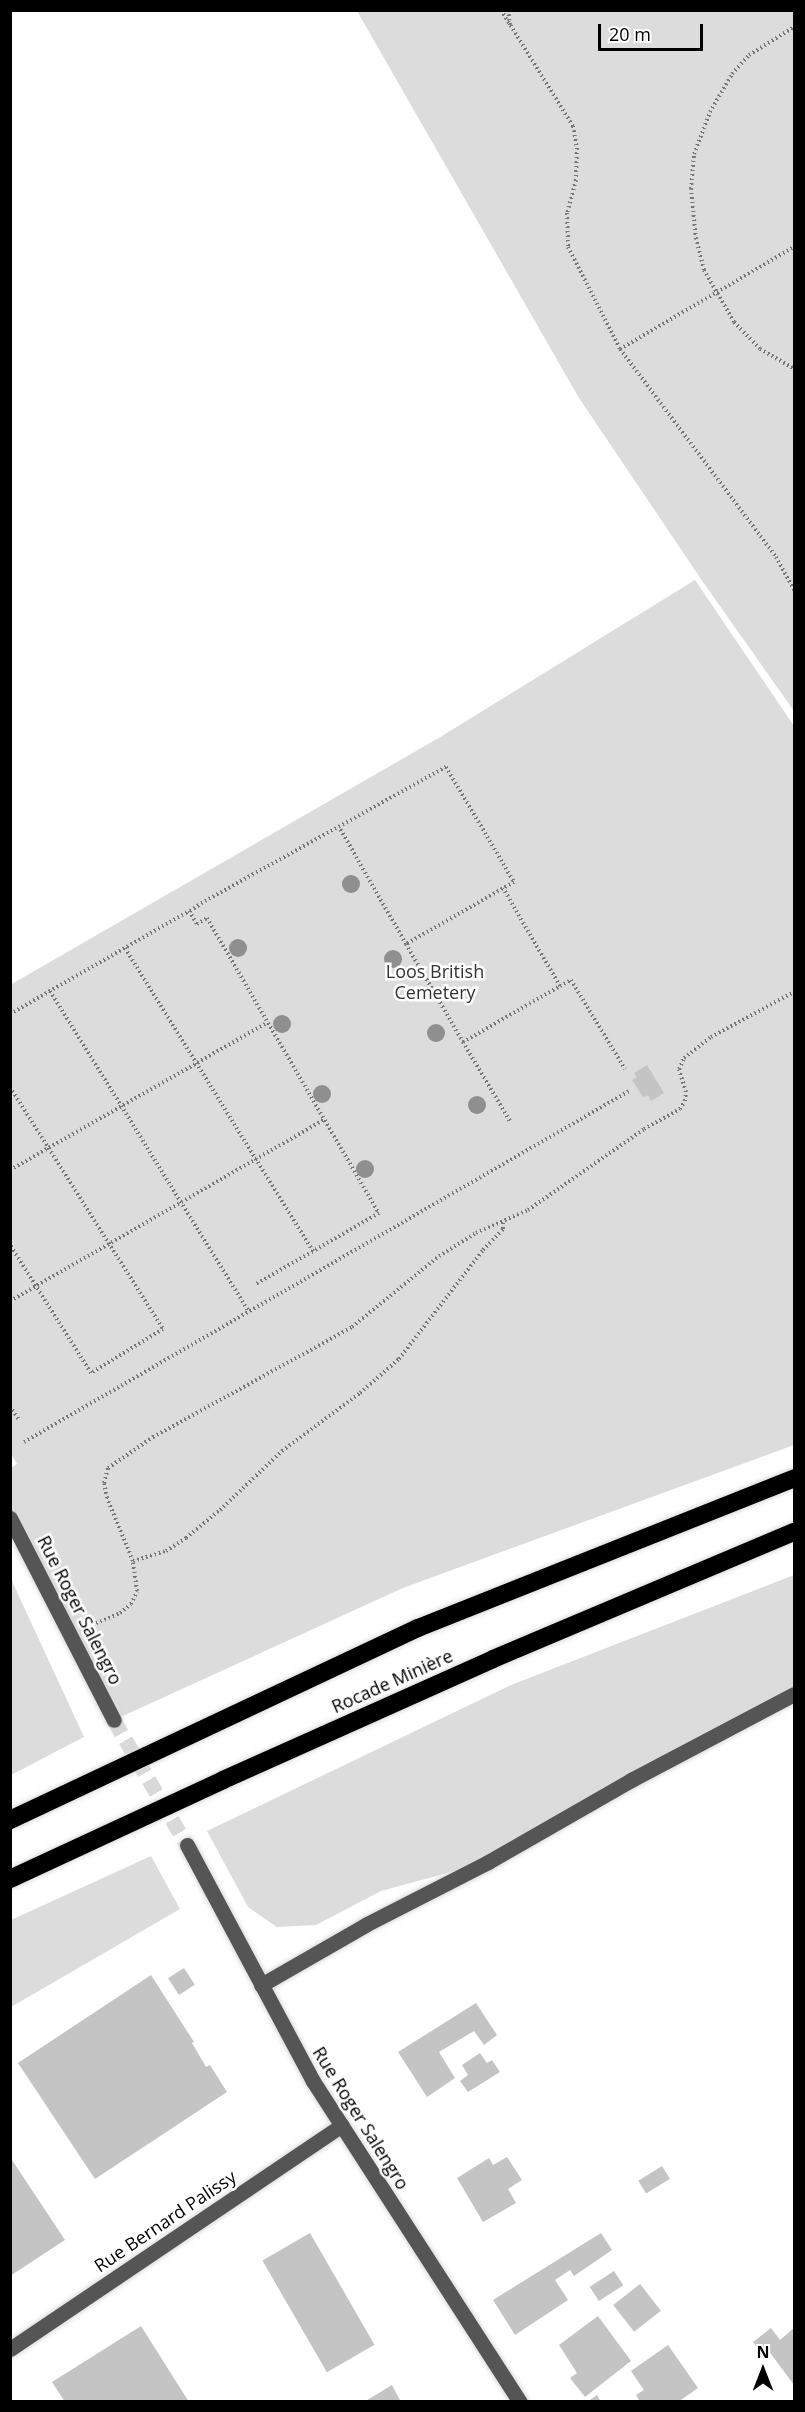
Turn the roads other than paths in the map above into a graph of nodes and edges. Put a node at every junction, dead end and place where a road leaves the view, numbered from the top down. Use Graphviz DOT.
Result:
graph roads {
  1 [pos="795,1478"];
  2 [pos="10,1518"];
  3 [pos="795,1532"];
  4 [pos="795,1694"];
  5 [pos="114,1720"];
  6 [pos="10,1820"];
  7 [pos="187,1845"];
  8 [pos="10,1879"];
  9 [pos="261,1985"];
  10 [pos="342,2125"];
  11 [pos="10,2349"];
  12 [pos="520,2402"];
  1 -- 6 [label="highway, Rocade Minière"];
  2 -- 5 [label="street, Rue Roger Salengro"];
  3 -- 8 [label="highway, Rocade Minière"];
  4 -- 9 [label="street"];
  7 -- 9 [label="street, Rue Roger Salengro"];
  9 -- 10 [label="street, Rue Roger Salengro"];
  10 -- 11 [label="street, Rue Bernard Palissy"];
  10 -- 12 [label="street, Rue Roger Salengro"];
}
